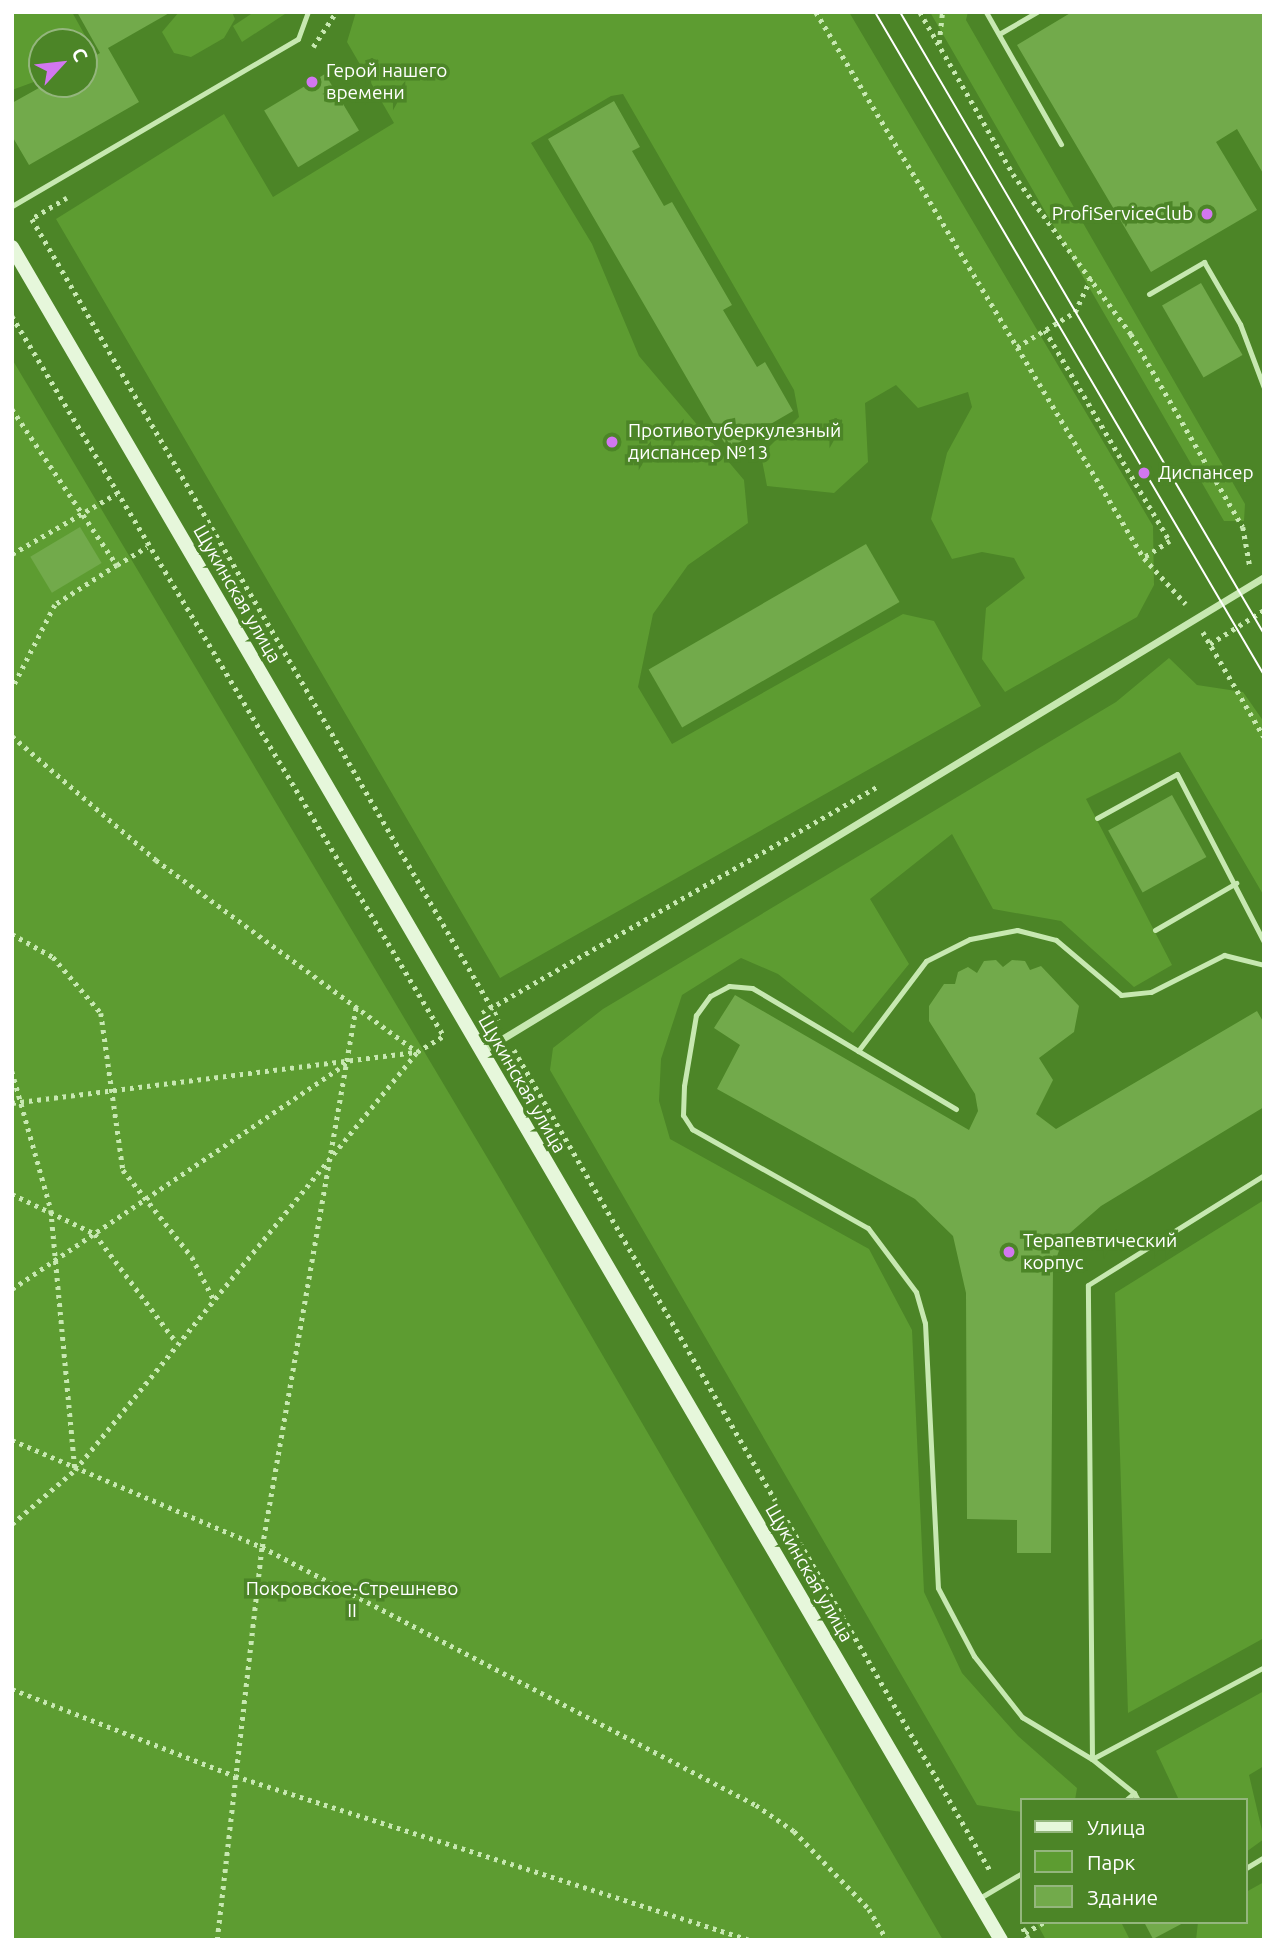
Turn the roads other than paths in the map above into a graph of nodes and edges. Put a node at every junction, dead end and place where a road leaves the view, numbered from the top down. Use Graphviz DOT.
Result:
graph roads {
  1 [pos="308,12"];
  2 [pos="986,12"];
  3 [pos="1037,12"];
  4 [pos="999,34"];
  5 [pos="1060,144"];
  6 [pos="12,206"];
  7 [pos="12,247"];
  8 [pos="1149,294"];
  9 [pos="1264,388"];
  10 [pos="1264,577"];
  11 [pos="1097,818"];
  12 [pos="1236,883"];
  13 [pos="1155,930"];
  14 [pos="1264,942"];
  15 [pos="1264,965"];
  16 [pos="481,1051"];
  17 [pos="858,1051"];
  18 [pos="956,1109"];
  19 [pos="1264,1175"];
  20 [pos="1264,1667"];
  21 [pos="1092,1759"];
  22 [pos="1133,1793"];
  23 [pos="1128,1798"];
  24 [pos="1137,1798"];
  25 [pos="1264,1857"];
  26 [pos="1248,1867"];
  27 [pos="1020,1874"];
  28 [pos="978,1899"];
  29 [pos="1001,1940"];
  1 -- 6 [label="lane"];
  2 -- 4 [label="lane"];
  3 -- 4 [label="lane"];
  4 -- 5 [label="lane"];
  7 -- 16 [label="main road, Щукинская улица"];
  8 -- 9 [label="lane"];
  10 -- 16 [label="street"];
  11 -- 12 [label="lane"];
  12 -- 13 [label="lane"];
  12 -- 14 [label="lane"];
  15 -- 17 [label="lane"];
  16 -- 28 [label="main road, Щукинская улица"];
  17 -- 18 [label="lane"];
  17 -- 21 [label="lane"];
  19 -- 21 [label="lane"];
  20 -- 21 [label="lane"];
  21 -- 22 [label="lane"];
  22 -- 23 [label="lane"];
  22 -- 24 [label="lane"];
  25 -- 26 [label="lane"];
  27 -- 28 [label="lane"];
  28 -- 29 [label="main road, Щукинская улица"];
}
